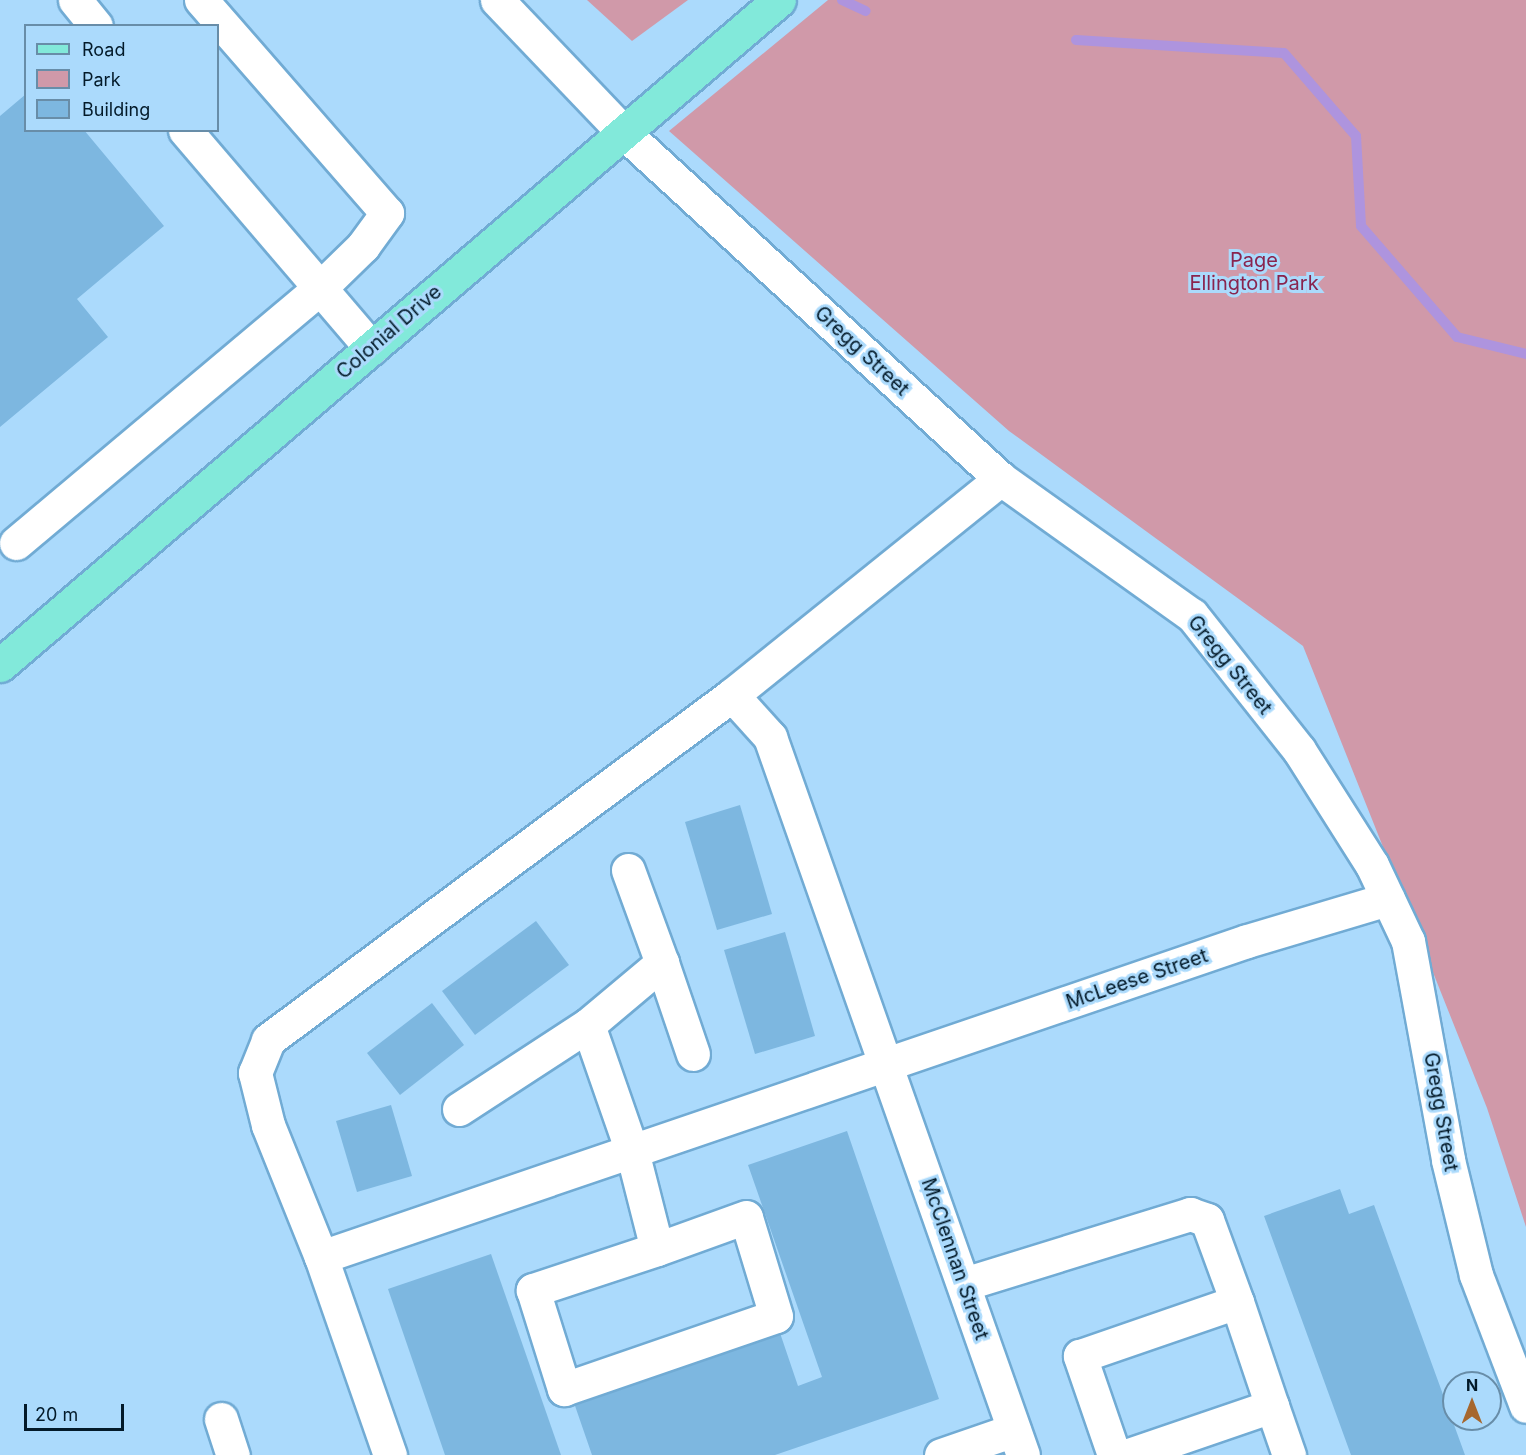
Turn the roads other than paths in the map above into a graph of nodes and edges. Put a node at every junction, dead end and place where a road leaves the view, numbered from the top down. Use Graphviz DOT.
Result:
graph roads {
  1 [pos="75,0"];
  2 [pos="201,0"];
  3 [pos="497,0"];
  4 [pos="779,0"];
  5 [pos="94,24"];
  6 [pos="622,131"];
  7 [pos="187,132"];
  8 [pos="319,290"];
  9 [pos="371,348"];
  10 [pos="1000,479"];
  11 [pos="16,543"];
  12 [pos="0,665"];
  13 [pos="732,695"];
  14 [pos="628,870"];
  15 [pos="1388,899"];
  16 [pos="662,963"];
  17 [pos="588,1025"];
  18 [pos="693,1054"];
  19 [pos="887,1064"];
  20 [pos="459,1109"];
  21 [pos="632,1151"];
  22 [pos="657,1249"];
  23 [pos="321,1257"];
  24 [pos="964,1284"];
  25 [pos="1237,1302"];
  26 [pos="1272,1406"];
  27 [pos="1526,1406"];
  28 [pos="221,1419"];
  29 [pos="1018,1442"];
  30 [pos="233,1455"];
  31 [pos="390,1455"];
  32 [pos="941,1455"];
  33 [pos="1114,1455"];
  34 [pos="1129,1455"];
  35 [pos="1289,1455"];
  1 -- 5 [label="street"];
  2 -- 8 [label="street"];
  3 -- 6 [label="street, Gregg Street"];
  4 -- 6 [label="main road, Colonial Drive"];
  6 -- 9 [label="main road, Colonial Drive"];
  6 -- 10 [label="street, Gregg Street"];
  7 -- 8 [label="street"];
  8 -- 9 [label="street"];
  8 -- 11 [label="street"];
  9 -- 12 [label="main road, Colonial Drive"];
  10 -- 13 [label="street"];
  10 -- 15 [label="street, Gregg Street"];
  13 -- 19 [label="street, McClennan Street"];
  13 -- 23 [label="street"];
  14 -- 16 [label="street"];
  15 -- 19 [label="street, McLeese Street"];
  15 -- 27 [label="street, Gregg Street"];
  16 -- 17 [label="street"];
  16 -- 18 [label="street"];
  17 -- 20 [label="street"];
  17 -- 21 [label="street"];
  19 -- 21 [label="street, McLeese Street"];
  19 -- 24 [label="street, McClennan Street"];
  21 -- 22 [label="street"];
  21 -- 23 [label="street, McLeese Street"];
  22 -- 22 [label="street"];
  23 -- 31 [label="street"];
  24 -- 25 [label="street"];
  24 -- 29 [label="street, McClennan Street"];
  25 -- 26 [label="street"];
  25 -- 33 [label="street"];
  26 -- 34 [label="street"];
  26 -- 35 [label="street"];
  28 -- 30 [label="street"];
  29 -- 32 [label="street"];
}
